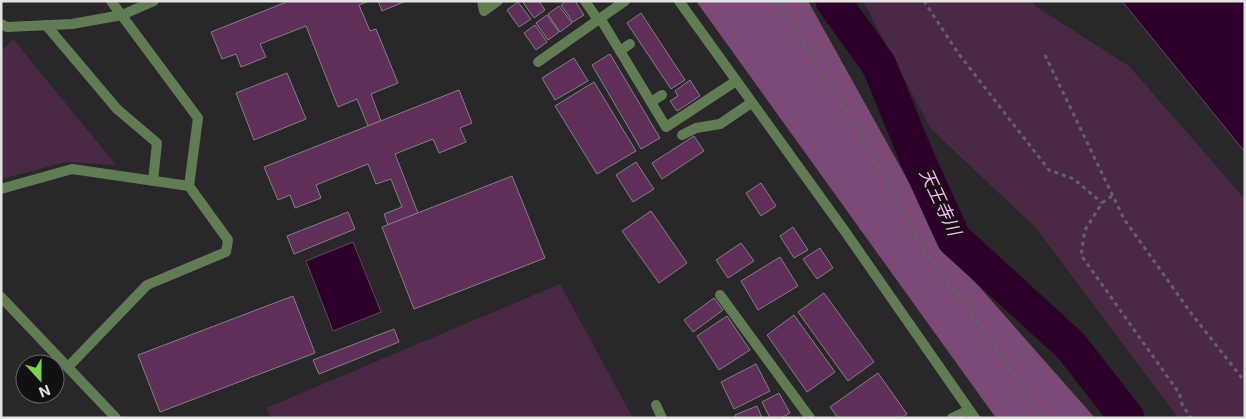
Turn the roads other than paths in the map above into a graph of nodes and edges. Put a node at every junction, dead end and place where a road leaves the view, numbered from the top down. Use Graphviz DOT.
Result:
graph roads {
  1 [pos="111,1"];
  2 [pos="154,1"];
  3 [pos="482,1"];
  4 [pos="498,1"];
  5 [pos="585,1"];
  6 [pos="625,1"];
  7 [pos="679,1"];
  8 [pos="122,14"];
  9 [pos="599,19"];
  10 [pos="1,24"];
  11 [pos="46,25"];
  12 [pos="630,44"];
  13 [pos="620,51"];
  14 [pos="538,62"];
  15 [pos="736,81"];
  16 [pos="662,95"];
  17 [pos="651,102"];
  18 [pos="751,102"];
  19 [pos="682,135"];
  20 [pos="153,181"];
  21 [pos="189,186"];
  22 [pos="1,189"];
  23 [pos="720,295"];
  24 [pos="1,297"];
  25 [pos="68,367"];
  26 [pos="656,405"];
  27 [pos="972,414"];
  28 [pos="116,418"];
  29 [pos="662,418"];
  30 [pos="810,418"];
  31 [pos="952,418"];
  1 -- 8 [label="street"];
  2 -- 8 [label="street"];
  3 -- 4 [label="street"];
  5 -- 9 [label="street"];
  6 -- 9 [label="street"];
  7 -- 15 [label="street"];
  8 -- 11 [label="street"];
  8 -- 21 [label="street"];
  9 -- 13 [label="street"];
  9 -- 14 [label="street"];
  10 -- 11 [label="street"];
  11 -- 20 [label="street"];
  12 -- 13 [label="street"];
  13 -- 17 [label="street"];
  15 -- 17 [label="street"];
  15 -- 18 [label="street"];
  16 -- 17 [label="street"];
  18 -- 19 [label="street"];
  18 -- 27 [label="street"];
  20 -- 21 [label="street"];
  20 -- 22 [label="street"];
  21 -- 25 [label="street"];
  23 -- 30 [label="street"];
  24 -- 25 [label="street"];
  25 -- 28 [label="street"];
  26 -- 29 [label="street"];
  27 -- 31 [label="street"];
}
